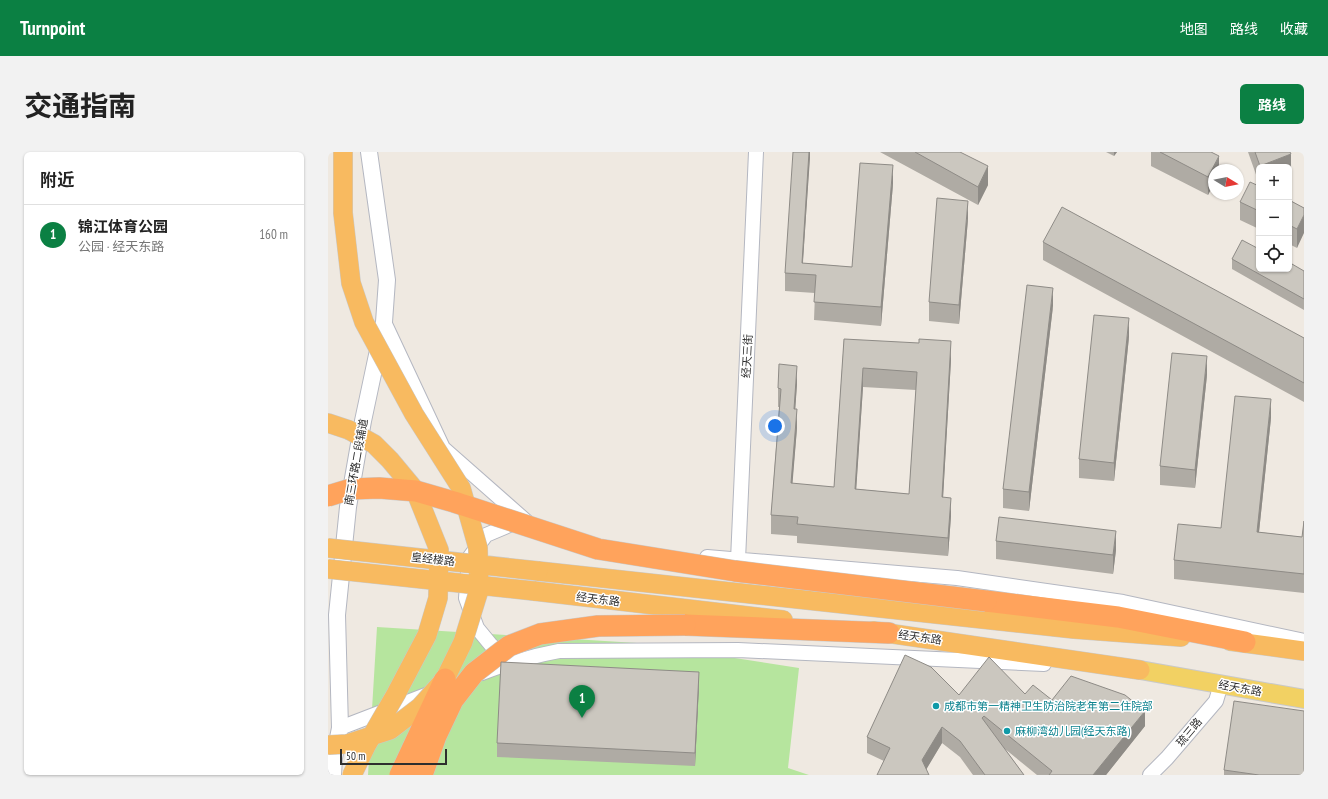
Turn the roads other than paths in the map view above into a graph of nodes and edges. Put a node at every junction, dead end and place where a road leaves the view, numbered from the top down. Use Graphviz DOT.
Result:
graph roads {
  1 [pos="343,152"];
  2 [pos="369,152"];
  3 [pos="756,152"];
  4 [pos="384,322"];
  5 [pos="328,423"];
  6 [pos="328,496"];
  7 [pos="523,519"];
  8 [pos="328,548"];
  9 [pos="738,560"];
  10 [pos="328,569"];
  11 [pos="538,571"];
  12 [pos="534,591"];
  13 [pos="889,633"];
  14 [pos="1304,641"];
  15 [pos="1245,642"];
  16 [pos="1304,651"];
  17 [pos="511,662"];
  18 [pos="1140,670"];
  19 [pos="445,679"];
  20 [pos="1221,684"];
  21 [pos="1304,699"];
  22 [pos="340,728"];
  23 [pos="328,745"];
  24 [pos="333,775"];
  25 [pos="352,775"];
  26 [pos="400,775"];
  27 [pos="422,775"];
  28 [pos="1150,775"];
  1 -- 19 [label="highway, bridge"];
  2 -- 4 [label="main road, 南三环路二段辅道"];
  3 -- 9 [label="street, 经天三街"];
  4 -- 7 [label="street"];
  4 -- 22 [label="main road, 南三环路二段辅道"];
  5 -- 25 [label="highway, bridge"];
  6 -- 15 [label="highway, bridge"];
  7 -- 9 [label="street"];
  7 -- 17 [label="street"];
  8 -- 11 [label="highway, 皇经楼路, bridge"];
  9 -- 14 [label="street"];
  10 -- 12 [label="highway, 皇经楼路, bridge"];
  11 -- 15 [label="highway, 经天东路"];
  12 -- 13 [label="highway, 经天东路"];
  13 -- 18 [label="highway, 经天东路"];
  13 -- 27 [label="highway, bridge"];
  15 -- 16 [label="highway, 经天东路"];
  17 -- 18 [label="street"];
  17 -- 22 [label="street"];
  18 -- 20 [label="main road, 经天东路"];
  19 -- 23 [label="highway, bridge"];
  19 -- 26 [label="highway, bridge"];
  20 -- 21 [label="main road, 经天东路"];
  20 -- 28 [label="street, 琉三路"];
  22 -- 24 [label="main road, 南三环路二段辅道"];
}
